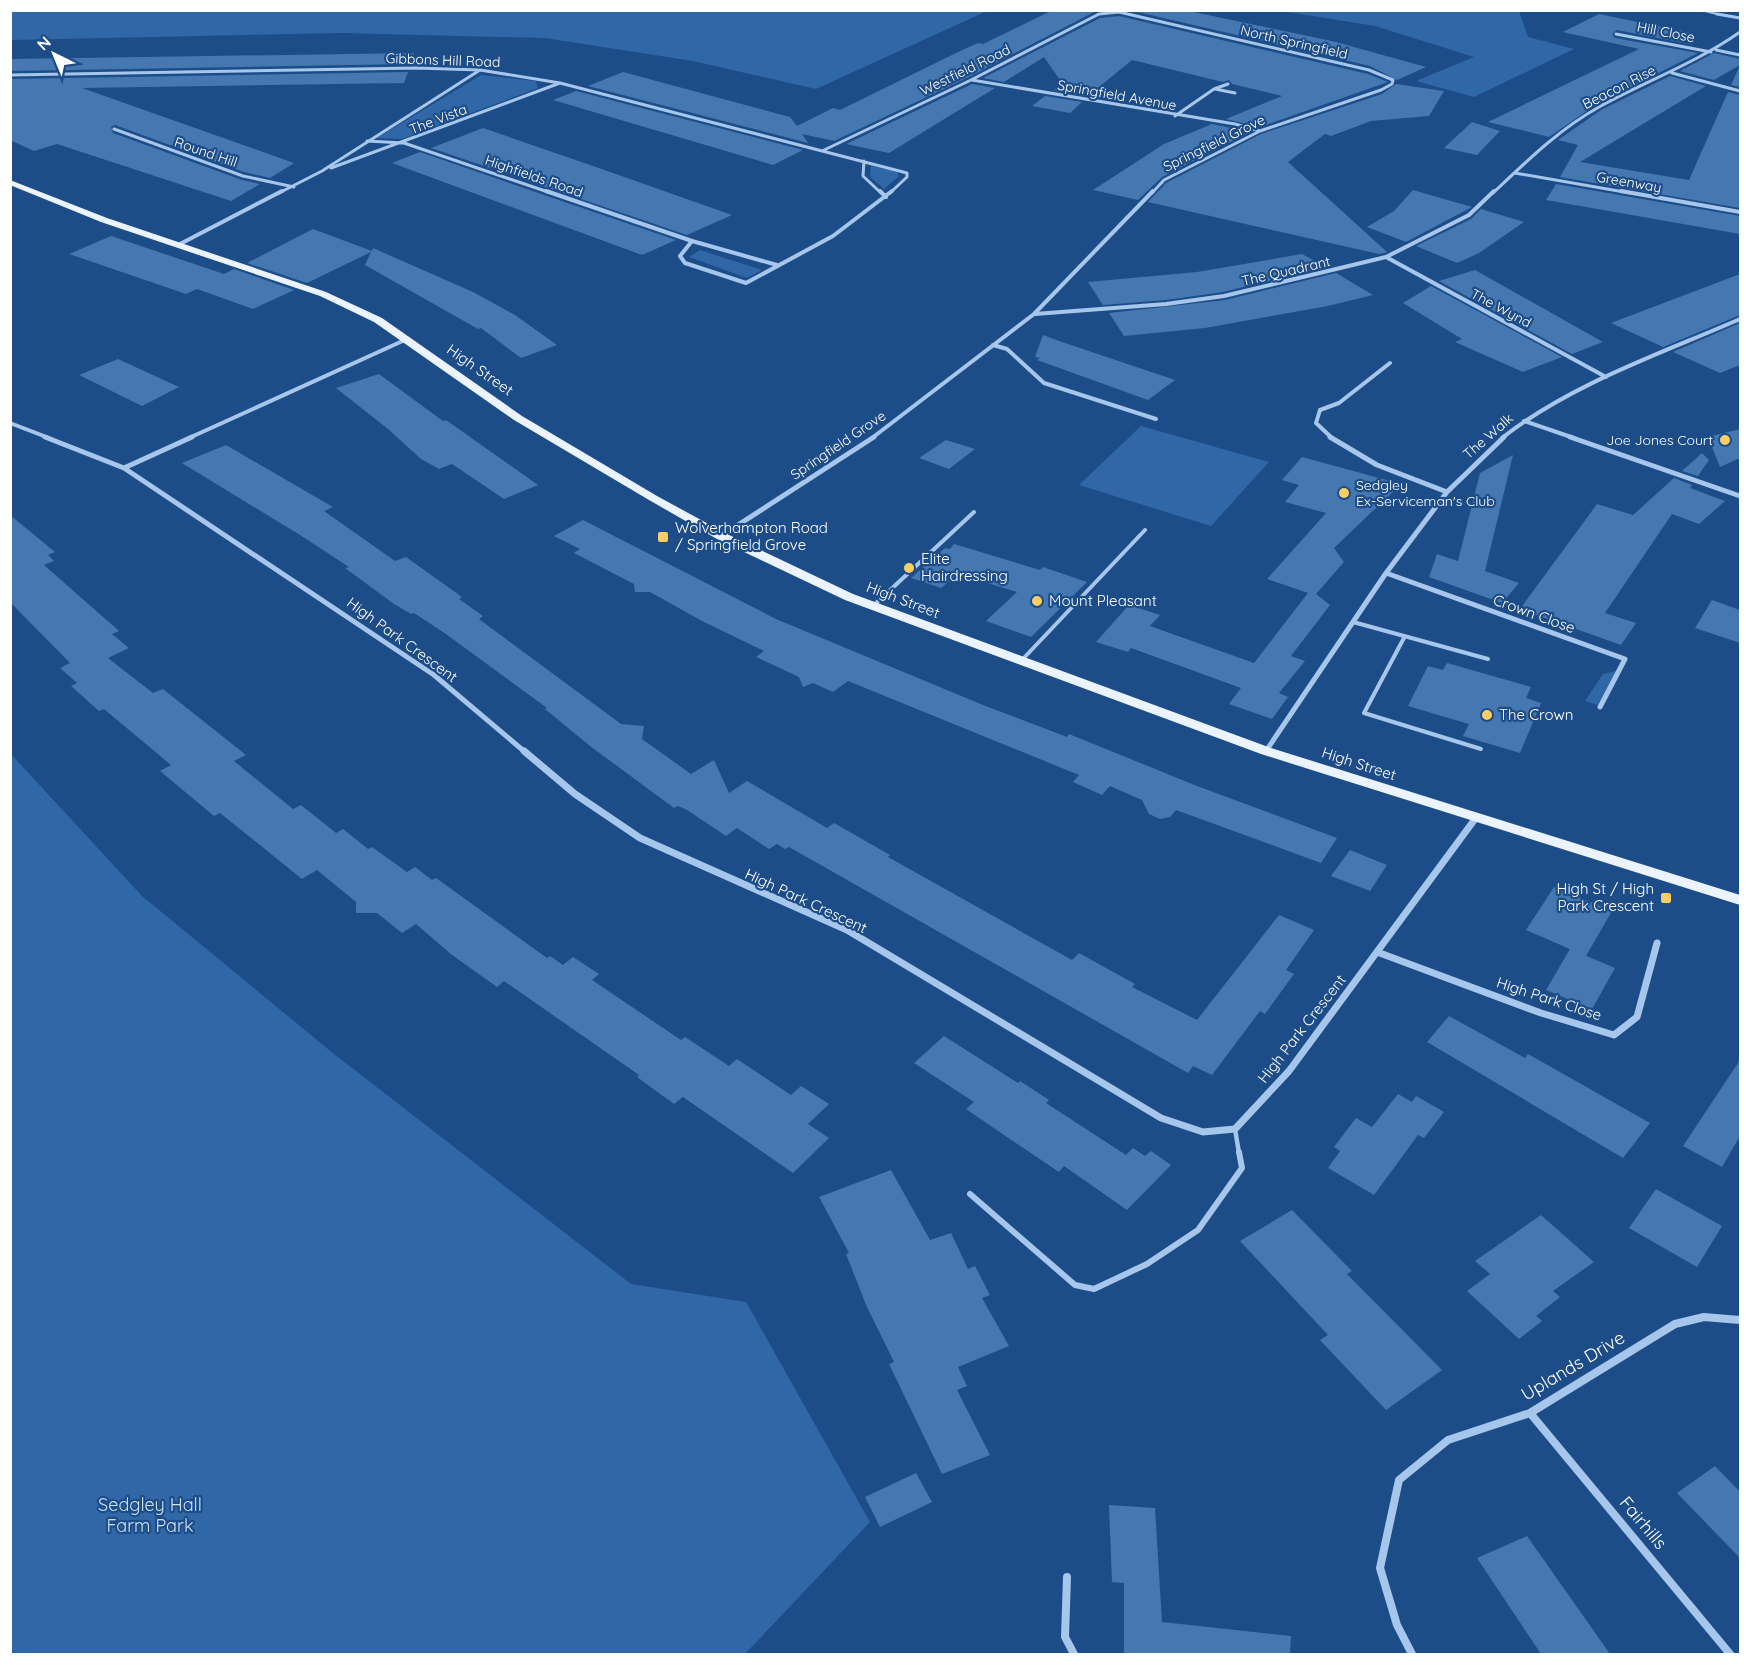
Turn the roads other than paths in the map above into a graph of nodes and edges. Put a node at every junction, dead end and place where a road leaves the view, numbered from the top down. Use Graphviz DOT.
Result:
graph roads {
  1 [pos="1701,10"];
  2 [pos="1721,10"];
  3 [pos="1119,12"];
  4 [pos="1718,14"];
  5 [pos="1740,18"];
  6 [pos="1740,32"];
  7 [pos="1616,34"];
  8 [pos="1716,50"];
  9 [pos="1711,52"];
  10 [pos="1740,55"];
  11 [pos="480,70"];
  12 [pos="1671,73"];
  13 [pos="10,75"];
  14 [pos="971,80"];
  15 [pos="1393,80"];
  16 [pos="560,83"];
  17 [pos="1228,84"];
  18 [pos="1214,89"];
  19 [pos="1740,91"];
  20 [pos="1235,93"];
  21 [pos="1175,116"];
  22 [pos="114,129"];
  23 [pos="1260,131"];
  24 [pos="367,141"];
  25 [pos="404,143"];
  26 [pos="822,151"];
  27 [pos="864,161"];
  28 [pos="322,171"];
  29 [pos="1515,173"];
  30 [pos="10,182"];
  31 [pos="294,187"];
  32 [pos="886,197"];
  33 [pos="1740,212"];
  34 [pos="692,242"];
  35 [pos="180,244"];
  36 [pos="1386,257"];
  37 [pos="777,265"];
  38 [pos="1034,314"];
  39 [pos="1740,319"];
  40 [pos="407,339"];
  41 [pos="993,345"];
  42 [pos="1390,363"];
  43 [pos="1606,377"];
  44 [pos="1156,419"];
  45 [pos="1524,421"];
  46 [pos="10,423"];
  47 [pos="124,468"];
  48 [pos="1448,492"];
  49 [pos="1740,496"];
  50 [pos="974,512"];
  51 [pos="1145,530"];
  52 [pos="721,536"];
  53 [pos="1386,573"];
  54 [pos="873,606"];
  55 [pos="1353,622"];
  56 [pos="1405,636"];
  57 [pos="1488,659"];
  58 [pos="1021,662"];
  59 [pos="1600,707"];
  60 [pos="1481,749"];
  61 [pos="1266,751"];
  62 [pos="1475,819"];
  63 [pos="1740,900"];
  64 [pos="1657,943"];
  65 [pos="1377,952"];
  66 [pos="1235,1129"];
  67 [pos="970,1194"];
  68 [pos="1740,1320"];
  69 [pos="1530,1413"];
  70 [pos="1067,1577"];
  71 [pos="1074,1654"];
  72 [pos="1412,1654"];
  73 [pos="1730,1654"];
  1 -- 4 [label="lane"];
  2 -- 4 [label="street"];
  3 -- 14 [label="street, Westfield Road"];
  3 -- 15 [label="street, North Springfield"];
  4 -- 5 [label="street"];
  6 -- 8 [label="street, Beacon Rise"];
  7 -- 9 [label="street, Hill Close"];
  8 -- 9 [label="street, Beacon Rise"];
  8 -- 10 [label="street"];
  9 -- 12 [label="street, Beacon Rise"];
  11 -- 13 [label="street, Gibbons Hill Road"];
  11 -- 16 [label="street, Gibbons Hill Road"];
  11 -- 24 [label="street, The Vista"];
  12 -- 19 [label="street"];
  12 -- 29 [label="street, Beacon Rise"];
  14 -- 21 [label="street, Springfield Avenue"];
  14 -- 26 [label="street, Westfield Road"];
  15 -- 23 [label="street, Springfield Grove"];
  16 -- 25 [label="street, The Vista"];
  16 -- 26 [label="street, Gibbons Hill Road"];
  17 -- 18 [label="street"];
  18 -- 20 [label="street"];
  18 -- 21 [label="street"];
  21 -- 23 [label="street, Springfield Avenue"];
  22 -- 31 [label="street, Round Hill"];
  23 -- 38 [label="street, Springfield Grove"];
  24 -- 25 [label="street, Highfields Road"];
  24 -- 28 [label="street, The Vista"];
  25 -- 28 [label="street, The Vista"];
  25 -- 34 [label="street, Highfields Road"];
  26 -- 27 [label="street, Gibbons Hill Road"];
  27 -- 32 [label="street"];
  27 -- 32 [label="street, Gibbons Hill Road"];
  28 -- 31 [label="street, The Vista"];
  29 -- 33 [label="street, Greenway"];
  29 -- 36 [label="street, The Quadrant"];
  30 -- 35 [label="main road, High Street"];
  31 -- 35 [label="street, The Vista"];
  32 -- 37 [label="street"];
  34 -- 37 [label="street, Highfields Road"];
  34 -- 37 [label="street"];
  35 -- 40 [label="main road, High Street"];
  36 -- 38 [label="street, The Quadrant"];
  36 -- 43 [label="street, The Wynd"];
  38 -- 41 [label="street, Springfield Grove"];
  39 -- 43 [label="street, The Walk"];
  40 -- 47 [label="street"];
  40 -- 52 [label="main road, High Street"];
  41 -- 44 [label="street"];
  41 -- 52 [label="street, Springfield Grove"];
  42 -- 48 [label="street"];
  43 -- 45 [label="street, The Walk"];
  45 -- 48 [label="street, The Walk"];
  45 -- 49 [label="street"];
  46 -- 47 [label="street, High Park Crescent"];
  47 -- 66 [label="street, High Park Crescent"];
  48 -- 53 [label="street, The Walk"];
  50 -- 54 [label="lane"];
  51 -- 58 [label="lane"];
  52 -- 54 [label="main road, High Street"];
  53 -- 55 [label="street, The Walk"];
  53 -- 59 [label="street, Crown Close"];
  54 -- 58 [label="main road, High Street"];
  55 -- 56 [label="lane"];
  55 -- 61 [label="street, The Walk"];
  56 -- 57 [label="lane"];
  56 -- 60 [label="lane"];
  58 -- 61 [label="main road, High Street"];
  61 -- 62 [label="main road, High Street"];
  62 -- 63 [label="main road, High Street"];
  62 -- 65 [label="street, High Park Crescent"];
  64 -- 65 [label="street, High Park Close"];
  65 -- 66 [label="street, High Park Crescent"];
  66 -- 67 [label="lane"];
  68 -- 69 [label="street, Uplands Drive"];
  69 -- 72 [label="street, Uplands Drive"];
  69 -- 73 [label="street, Fairhills"];
  70 -- 71 [label="street"];
}
